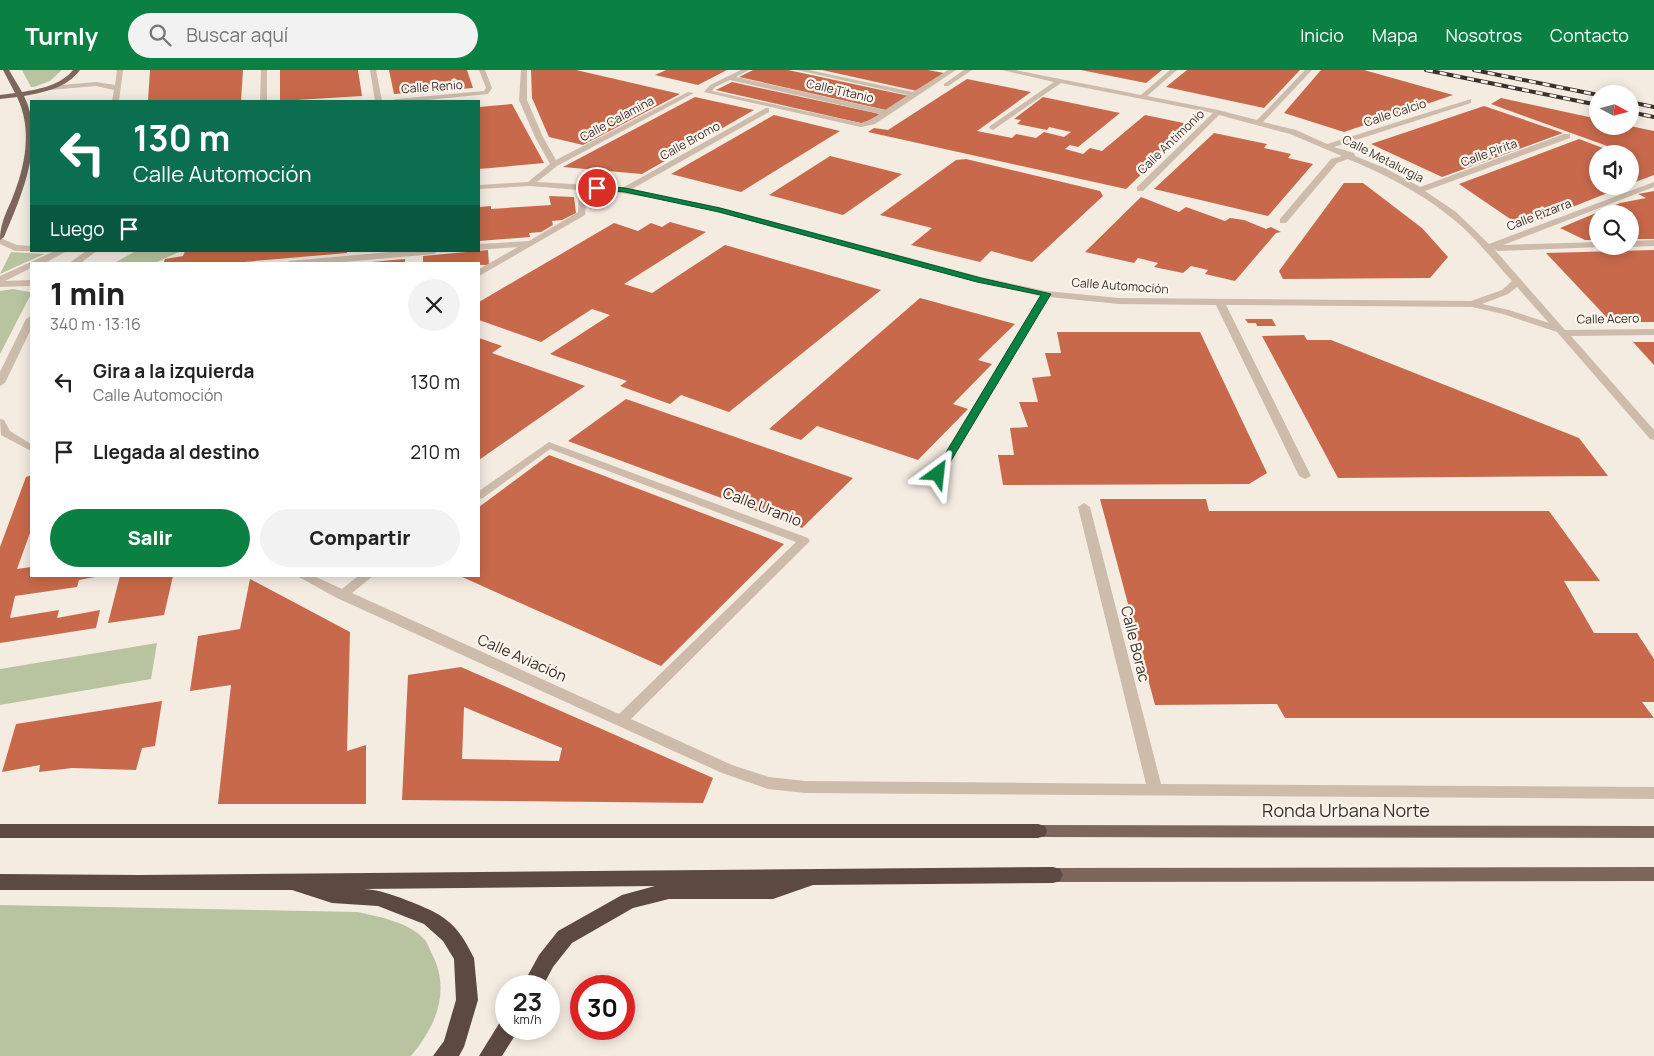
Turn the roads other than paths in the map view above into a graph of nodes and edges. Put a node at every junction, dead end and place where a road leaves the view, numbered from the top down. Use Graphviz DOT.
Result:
graph roads {
  1 [pos="6,70"];
  2 [pos="77,70"];
  3 [pos="120,70"];
  4 [pos="264,70"];
  5 [pos="373,70"];
  6 [pos="482,70"];
  7 [pos="524,70"];
  8 [pos="746,70"];
  9 [pos="800,70"];
  10 [pos="953,70"];
  11 [pos="969,70"];
  12 [pos="1005,70"];
  13 [pos="1174,70"];
  14 [pos="1309,70"];
  15 [pos="1034,72"];
  16 [pos="729,78"];
  17 [pos="1060,81"];
  18 [pos="49,88"];
  19 [pos="117,88"];
  20 [pos="690,93"];
  21 [pos="18,94"];
  22 [pos="916,94"];
  23 [pos="0,97"];
  24 [pos="1142,97"];
  25 [pos="116,100"];
  26 [pos="264,100"];
  27 [pos="379,100"];
  28 [pos="411,100"];
  29 [pos="1468,101"];
  30 [pos="766,110"];
  31 [pos="1218,112"];
  32 [pos="887,113"];
  33 [pos="1260,122"];
  34 [pos="883,124"];
  35 [pos="993,128"];
  36 [pos="1567,136"];
  37 [pos="1329,146"];
  38 [pos="1351,156"];
  39 [pos="554,164"];
  40 [pos="530,184"];
  41 [pos="1654,184"];
  42 [pos="583,186"];
  43 [pos="480,187"];
  44 [pos="1140,189"];
  45 [pos="625,190"];
  46 [pos="1419,190"];
  47 [pos="1283,222"];
  48 [pos="0,237"];
  49 [pos="0,241"];
  50 [pos="531,243"];
  51 [pos="1654,243"];
  52 [pos="1639,244"];
  53 [pos="1589,245"];
  54 [pos="480,247"];
  55 [pos="1488,248"];
  56 [pos="30,249"];
  57 [pos="61,252"];
  58 [pos="91,252"];
  59 [pos="423,252"];
  60 [pos="412,253"];
  61 [pos="39,262"];
  62 [pos="75,262"];
  63 [pos="337,262"];
  64 [pos="412,262"];
  65 [pos="30,265"];
  66 [pos="480,272"];
  67 [pos="0,280"];
  68 [pos="1518,281"];
  69 [pos="30,283"];
  70 [pos="0,284"];
  71 [pos="1046,294"];
  72 [pos="1220,303"];
  73 [pos="1472,304"];
  74 [pos="1506,312"];
  75 [pos="1545,314"];
  76 [pos="30,322"];
  77 [pos="1561,331"];
  78 [pos="1654,332"];
  79 [pos="0,383"];
  80 [pos="0,422"];
  81 [pos="1654,437"];
  82 [pos="30,447"];
  83 [pos="938,474"];
  84 [pos="1305,476"];
  85 [pos="480,495"];
  86 [pos="1084,507"];
  87 [pos="305,577"];
  88 [pos="366,577"];
  89 [pos="342,594"];
  90 [pos="621,720"];
  91 [pos="1155,789"];
  92 [pos="1654,793"];
  93 [pos="0,831"];
  94 [pos="1038,831"];
  95 [pos="1654,832"];
  96 [pos="1654,874"];
  97 [pos="1053,875"];
  98 [pos="820,876"];
  99 [pos="286,881"];
  100 [pos="0,882"];
  101 [pos="538,975"];
  102 [pos="501,1040"];
  103 [pos="444,1056"];
  104 [pos="490,1056"];
  1 -- 21 [label="main road"];
  2 -- 18 [label="main road"];
  3 -- 19 [label="street"];
  4 -- 26 [label="street"];
  5 -- 27 [label="street"];
  6 -- 28 [label="street, Calle Renio"];
  7 -- 39 [label="street"];
  8 -- 16 [label="street"];
  9 -- 22 [label="street"];
  10 -- 22 [label="street"];
  11 -- 34 [label="street"];
  12 -- 15 [label="street, Calle Metalurgia"];
  13 -- 24 [label="street"];
  14 -- 33 [label="street"];
  15 -- 17 [label="street, Calle Metalurgia"];
  16 -- 32 [label="street, Calle Titanio"];
  16 -- 32 [label="street"];
  17 -- 24 [label="street, Calle Metalurgia"];
  17 -- 35 [label="street"];
  18 -- 19 [label="street"];
  18 -- 21 [label="main road"];
  19 -- 25 [label="street"];
  20 -- 39 [label="street, Calle Calamina"];
  21 -- 23 [label="main road"];
  21 -- 48 [label="main road"];
  22 -- 32 [label="street"];
  24 -- 31 [label="street, Calle Metalurgia"];
  29 -- 37 [label="street, Calle Calcio"];
  30 -- 45 [label="street, Calle Bromo"];
  31 -- 33 [label="street, Calle Metalurgia"];
  31 -- 44 [label="street, Calle Antimonio"];
  33 -- 37 [label="street, Calle Metalurgia"];
  36 -- 46 [label="street, Calle Pirita"];
  37 -- 38 [label="street, Calle Metalurgia"];
  38 -- 46 [label="street, Calle Metalurgia"];
  38 -- 47 [label="street"];
  39 -- 40 [label="street, Calle Calamina"];
  40 -- 42 [label="street, Calle Automoción"];
  40 -- 43 [label="street, Calle Automoción"];
  41 -- 55 [label="street, Calle Pizarra"];
  42 -- 45 [label="street, Calle Automoción"];
  42 -- 50 [label="street"];
  45 -- 71 [label="street, Calle Automoción"];
  46 -- 55 [label="street, Calle Metalurgia"];
  49 -- 56 [label="street"];
  50 -- 54 [label="street"];
  50 -- 66 [label="street"];
  51 -- 52 [label="street"];
  53 -- 55 [label="street"];
  55 -- 68 [label="street, Calle Metalurgia"];
  57 -- 61 [label="street"];
  58 -- 62 [label="street"];
  59 -- 60 [label="street"];
  60 -- 63 [label="street"];
  60 -- 64 [label="street"];
  65 -- 67 [label="street"];
  68 -- 73 [label="street"];
  68 -- 75 [label="street, Calle Metalurgia"];
  69 -- 70 [label="street"];
  71 -- 72 [label="street, Calle Automoción"];
  71 -- 83 [label="street"];
  72 -- 73 [label="street, Calle Automoción"];
  72 -- 84 [label="street"];
  73 -- 74 [label="street"];
  74 -- 75 [label="street"];
  74 -- 77 [label="street"];
  75 -- 77 [label="street, Calle Metalurgia"];
  76 -- 79 [label="street"];
  77 -- 78 [label="street, Calle Acero"];
  77 -- 81 [label="street, Calle Metalurgia"];
  80 -- 82 [label="street"];
  85 -- 90 [label="street, Calle Uranio"];
  86 -- 91 [label="street, Calle Borac"];
  87 -- 89 [label="street, Calle Aviación"];
  88 -- 89 [label="street"];
  89 -- 90 [label="street, Calle Aviación"];
  90 -- 91 [label="street, Calle Aviación"];
  91 -- 92 [label="street, Calle Aviación"];
  93 -- 94 [label="highway"];
  94 -- 95 [label="main road, Ronda Urbana Norte"];
  96 -- 97 [label="main road"];
  97 -- 98 [label="highway"];
  98 -- 99 [label="highway"];
  98 -- 101 [label="highway"];
  99 -- 100 [label="highway"];
  99 -- 103 [label="highway"];
  102 -- 104 [label="highway"];
}
